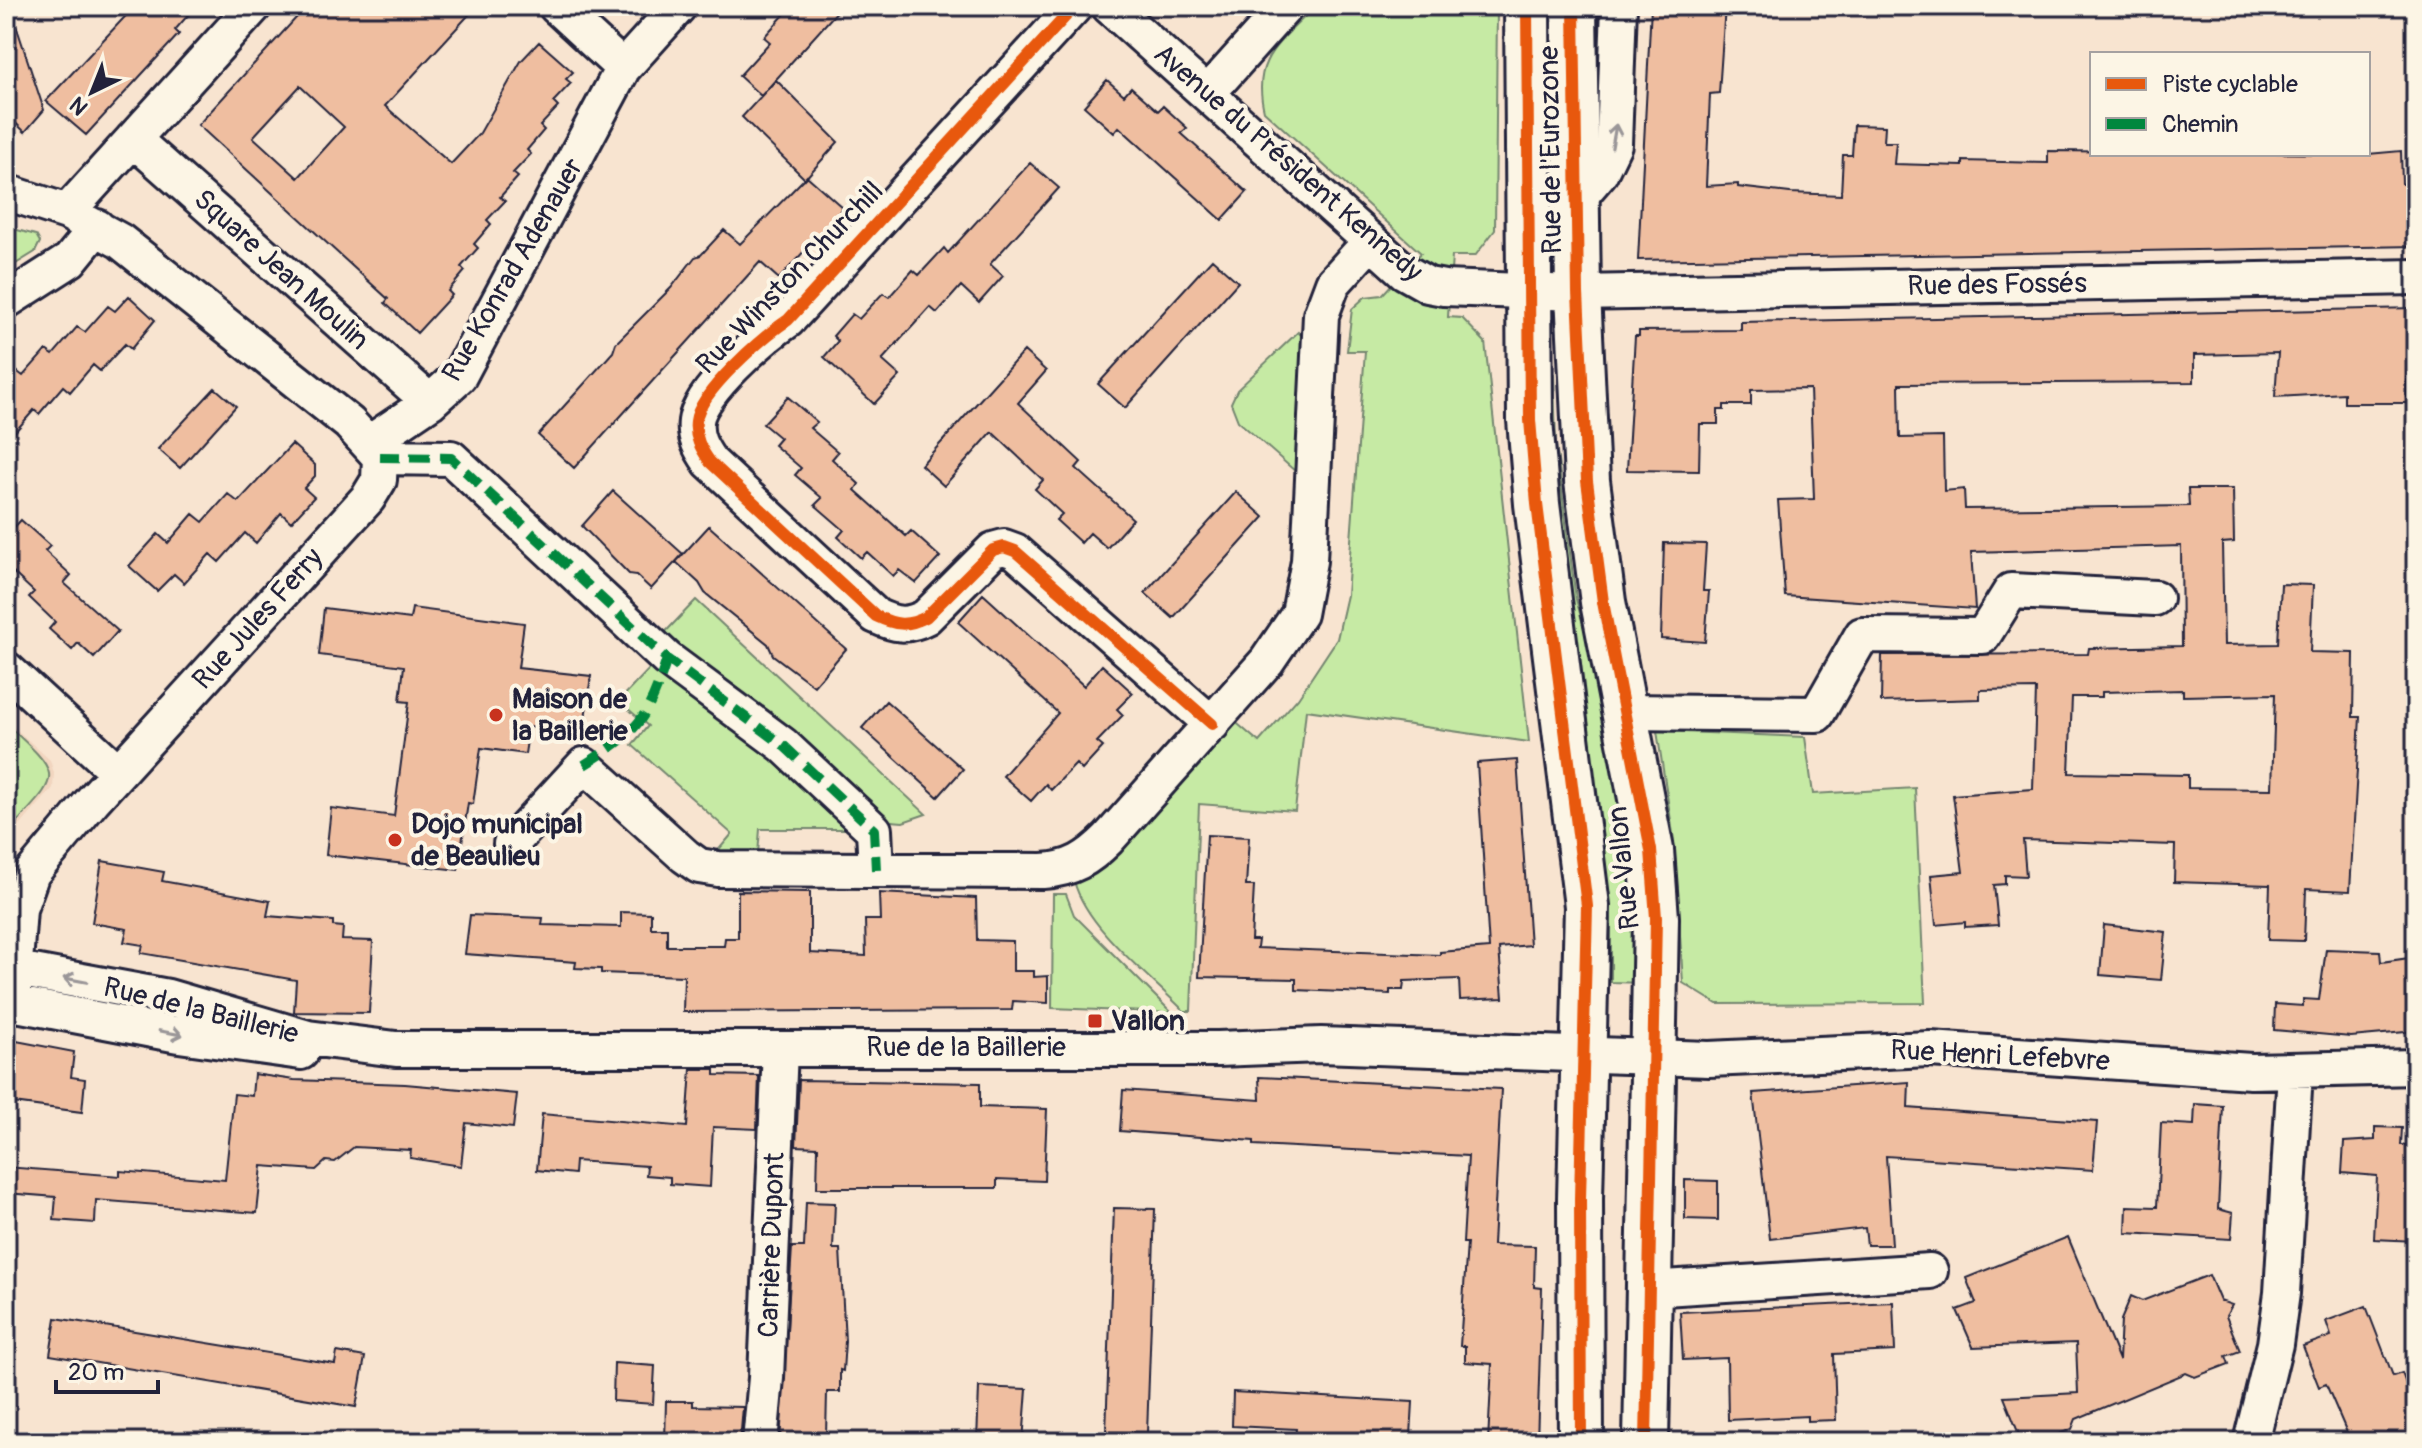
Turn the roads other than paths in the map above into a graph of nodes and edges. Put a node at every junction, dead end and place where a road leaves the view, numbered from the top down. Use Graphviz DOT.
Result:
graph roads {
  1 [pos="254,6"];
  2 [pos="556,6"];
  3 [pos="679,6"];
  4 [pos="1075,6"];
  5 [pos="1109,6"];
  6 [pos="1286,6"];
  7 [pos="1527,6"];
  8 [pos="1574,6"];
  9 [pos="1619,6"];
  10 [pos="623,68"];
  11 [pos="1207,94"];
  12 [pos="133,139"];
  13 [pos="6,192"];
  14 [pos="1575,202"];
  15 [pos="82,219"];
  16 [pos="1370,242"];
  17 [pos="2416,277"];
  18 [pos="1528,292"];
  19 [pos="1578,293"];
  20 [pos="6,301"];
  21 [pos="430,402"];
  22 [pos="375,450"];
  23 [pos="2155,598"];
  24 [pos="6,669"];
  25 [pos="1624,712"];
  26 [pos="1212,724"];
  27 [pos="118,772"];
  28 [pos="511,844"];
  29 [pos="876,870"];
  30 [pos="10,968"];
  31 [pos="9,1003"];
  32 [pos="396,1049"];
  33 [pos="780,1049"];
  34 [pos="1583,1054"];
  35 [pos="1653,1057"];
  36 [pos="2416,1067"];
  37 [pos="2295,1072"];
  38 [pos="1930,1271"];
  39 [pos="1648,1289"];
  40 [pos="760,1442"];
  41 [pos="1581,1442"];
  42 [pos="1646,1442"];
  43 [pos="2251,1442"];
  1 -- 12 [label="street"];
  2 -- 10 [label="street"];
  3 -- 10 [label="street, Rue Konrad Adenauer"];
  4 -- 26 [label="street, Rue Winston Churchill"];
  5 -- 11 [label="street, Avenue du Président Kennedy"];
  6 -- 11 [label="street"];
  7 -- 18 [label="main road, Rue de l'Eurozone"];
  8 -- 14 [label="main road, Rue de l'Eurozone"];
  14 -- 9 [label="street, one-way"];
  10 -- 21 [label="street, Rue Konrad Adenauer"];
  11 -- 16 [label="street, Avenue du Président Kennedy"];
  12 -- 15 [label="street"];
  12 -- 21 [label="street, Square Jean Moulin"];
  13 -- 15 [label="street"];
  14 -- 19 [label="main road, Rue de l'Eurozone"];
  15 -- 20 [label="street"];
  15 -- 22 [label="street"];
  16 -- 18 [label="street, Avenue du Président Kennedy"];
  16 -- 26 [label="street"];
  17 -- 19 [label="street, Rue des Fossés"];
  18 -- 19 [label="street, Avenue du Président Kennedy"];
  18 -- 34 [label="main road, Rue Vallon"];
  19 -- 25 [label="main road, Rue Vallon"];
  21 -- 22 [label="street, Rue Konrad Adenauer"];
  22 -- 27 [label="street, Rue Jules Ferry"];
  22 -- 29 [label="street"];
  23 -- 25 [label="street"];
  24 -- 27 [label="street"];
  25 -- 35 [label="main road, Rue Vallon"];
  26 -- 29 [label="street"];
  27 -- 30 [label="street, Rue Jules Ferry"];
  28 -- 29 [label="street"];
  30 -- 31 [label="street, Rue Jules Ferry"];
  32 -- 30 [label="street, Rue de la Baillerie, one-way"];
  31 -- 32 [label="street, Rue de la Baillerie, one-way"];
  32 -- 33 [label="street, Rue de la Baillerie"];
  33 -- 34 [label="street, Rue de la Baillerie"];
  33 -- 40 [label="street, Carrière Dupont"];
  34 -- 35 [label="street, Rue Henri Lefebvre"];
  34 -- 41 [label="main road, Rue Vallon"];
  35 -- 37 [label="street, Rue Henri Lefebvre"];
  35 -- 39 [label="main road, Rue Vallon"];
  36 -- 37 [label="street, Rue Henri Lefebvre"];
  37 -- 43 [label="street"];
  38 -- 39 [label="street"];
  39 -- 42 [label="main road, Rue Vallon"];
}
